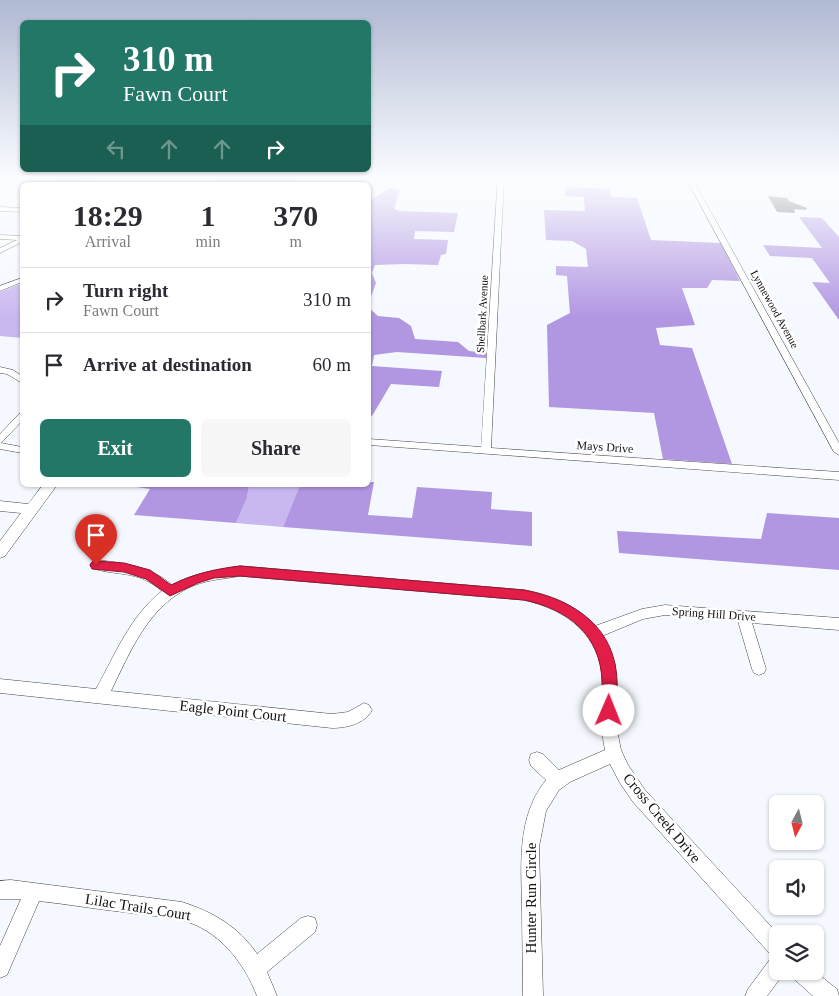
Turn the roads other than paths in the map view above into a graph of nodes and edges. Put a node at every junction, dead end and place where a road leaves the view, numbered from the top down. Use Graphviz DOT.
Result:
graph roads {
  1 [pos="498,224"];
  2 [pos="714,224"];
  3 [pos="0,237"];
  4 [pos="20,239"];
  5 [pos="20,240"];
  6 [pos="0,251"];
  7 [pos="20,281"];
  8 [pos="0,289"];
  9 [pos="0,370"];
  10 [pos="20,379"];
  11 [pos="20,418"];
  12 [pos="0,440"];
  13 [pos="371,442"];
  14 [pos="0,446"];
  15 [pos="20,450"];
  16 [pos="486,451"];
  17 [pos="839,452"];
  18 [pos="839,476"];
  19 [pos="48,487"];
  20 [pos="0,506"];
  21 [pos="32,509"];
  22 [pos="0,552"];
  23 [pos="96,565"];
  24 [pos="170,591"];
  25 [pos="743,616"];
  26 [pos="839,624"];
  27 [pos="594,633"];
  28 [pos="759,669"];
  29 [pos="0,686"];
  30 [pos="100,697"];
  31 [pos="364,710"];
  32 [pos="614,755"];
  33 [pos="537,760"];
  34 [pos="557,780"];
  35 [pos="0,890"];
  36 [pos="34,892"];
  37 [pos="308,925"];
  38 [pos="769,938"];
  39 [pos="0,968"];
  40 [pos="256,968"];
  41 [pos="769,977"];
  42 [pos="809,980"];
  43 [pos="267,996"];
  44 [pos="533,996"];
  45 [pos="755,996"];
  46 [pos="830,996"];
  1 -- 16 [label="street, Shellbark Avenue"];
  2 -- 17 [label="street, Lynnewood Avenue"];
  3 -- 4 [label="street"];
  5 -- 6 [label="street"];
  7 -- 8 [label="street"];
  9 -- 10 [label="street"];
  11 -- 12 [label="street"];
  13 -- 16 [label="street, Mays Drive"];
  14 -- 15 [label="street"];
  16 -- 18 [label="street, Mays Drive"];
  19 -- 21 [label="street"];
  20 -- 21 [label="street"];
  21 -- 22 [label="street"];
  23 -- 24 [label="street"];
  24 -- 27 [label="street, Cross Creek Drive"];
  24 -- 30 [label="street, Cross Creek Drive"];
  25 -- 26 [label="street, Spring Hill Drive"];
  25 -- 27 [label="street, Spring Hill Drive"];
  25 -- 28 [label="street"];
  27 -- 32 [label="street, Cross Creek Drive"];
  29 -- 30 [label="street, Eagle Point Court"];
  30 -- 31 [label="street, Eagle Point Court"];
  32 -- 34 [label="street, Hunter Run Circle"];
  32 -- 38 [label="street, Cross Creek Drive"];
  33 -- 34 [label="street"];
  34 -- 44 [label="street, Hunter Run Circle"];
  35 -- 36 [label="street, Lilac Trails Court"];
  36 -- 39 [label="street"];
  36 -- 40 [label="street, Lilac Trails Court"];
  37 -- 40 [label="street"];
  40 -- 43 [label="street, Lilac Trails Court"];
  41 -- 45 [label="street"];
  42 -- 46 [label="street"];
}
